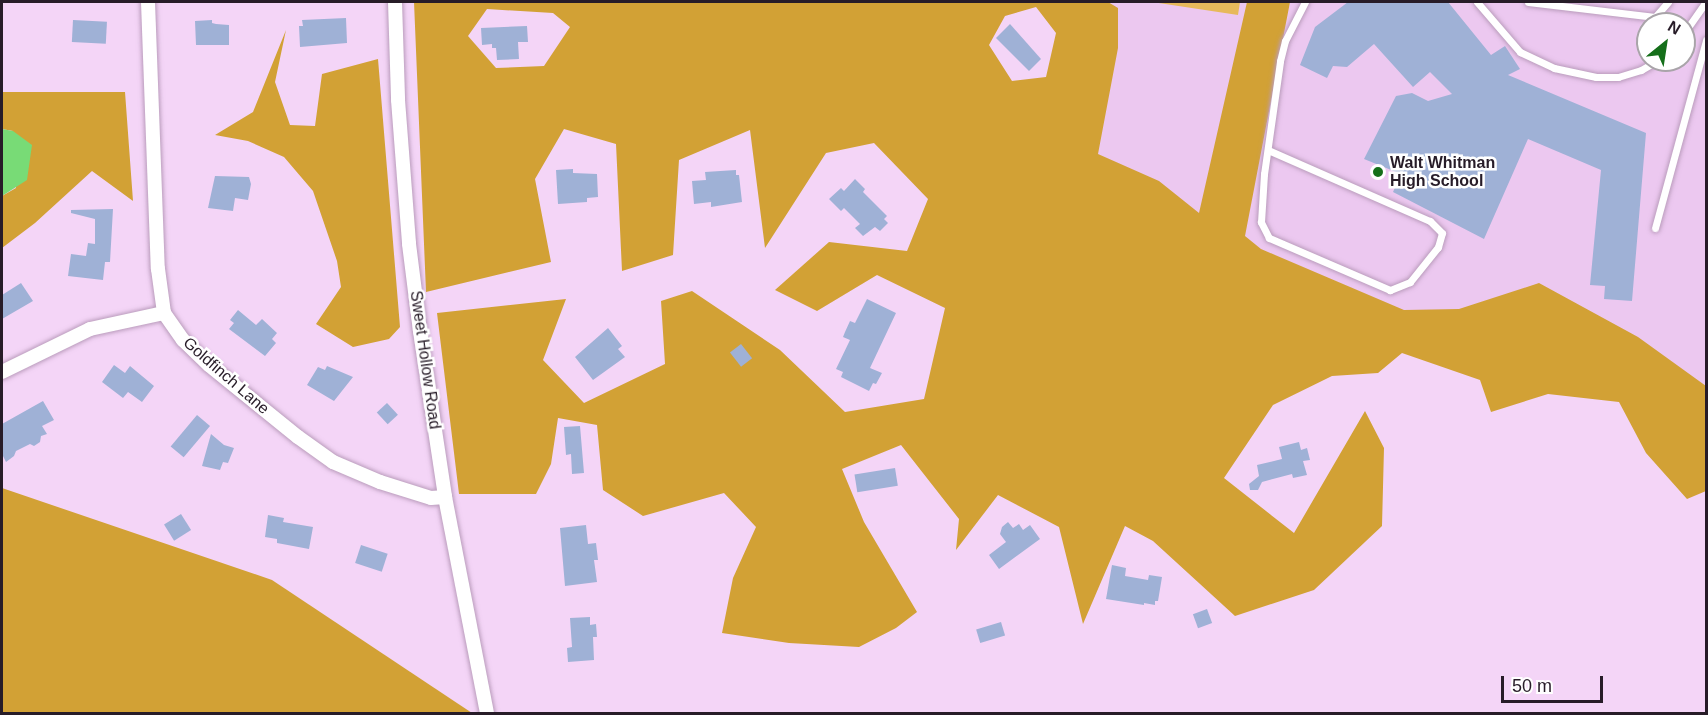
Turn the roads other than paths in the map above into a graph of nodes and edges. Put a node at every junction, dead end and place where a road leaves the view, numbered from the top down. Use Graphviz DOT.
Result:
graph roads {
  1 [pos="148,2"];
  2 [pos="395,2"];
  3 [pos="1305,2"];
  4 [pos="1477,2"];
  5 [pos="1528,2"];
  6 [pos="1668,2"];
  7 [pos="1706,8"];
  8 [pos="1696,19"];
  9 [pos="1707,40"];
  10 [pos="1636,72"];
  11 [pos="1268,150"];
  12 [pos="1655,228"];
  13 [pos="164,313"];
  14 [pos="2,372"];
  15 [pos="445,497"];
  16 [pos="487,714"];
  1 -- 13 [label="street, Goldfinch Lane"];
  2 -- 15 [label="street, Sweet Hollow Road"];
  3 -- 11 [label="lane"];
  4 -- 10 [label="lane"];
  5 -- 6 [label="lane"];
  7 -- 8 [label="lane"];
  9 -- 12 [label="lane"];
  11 -- 11 [label="lane"];
  13 -- 14 [label="street"];
  13 -- 15 [label="street, Goldfinch Lane"];
  15 -- 16 [label="street, Sweet Hollow Road"];
}
